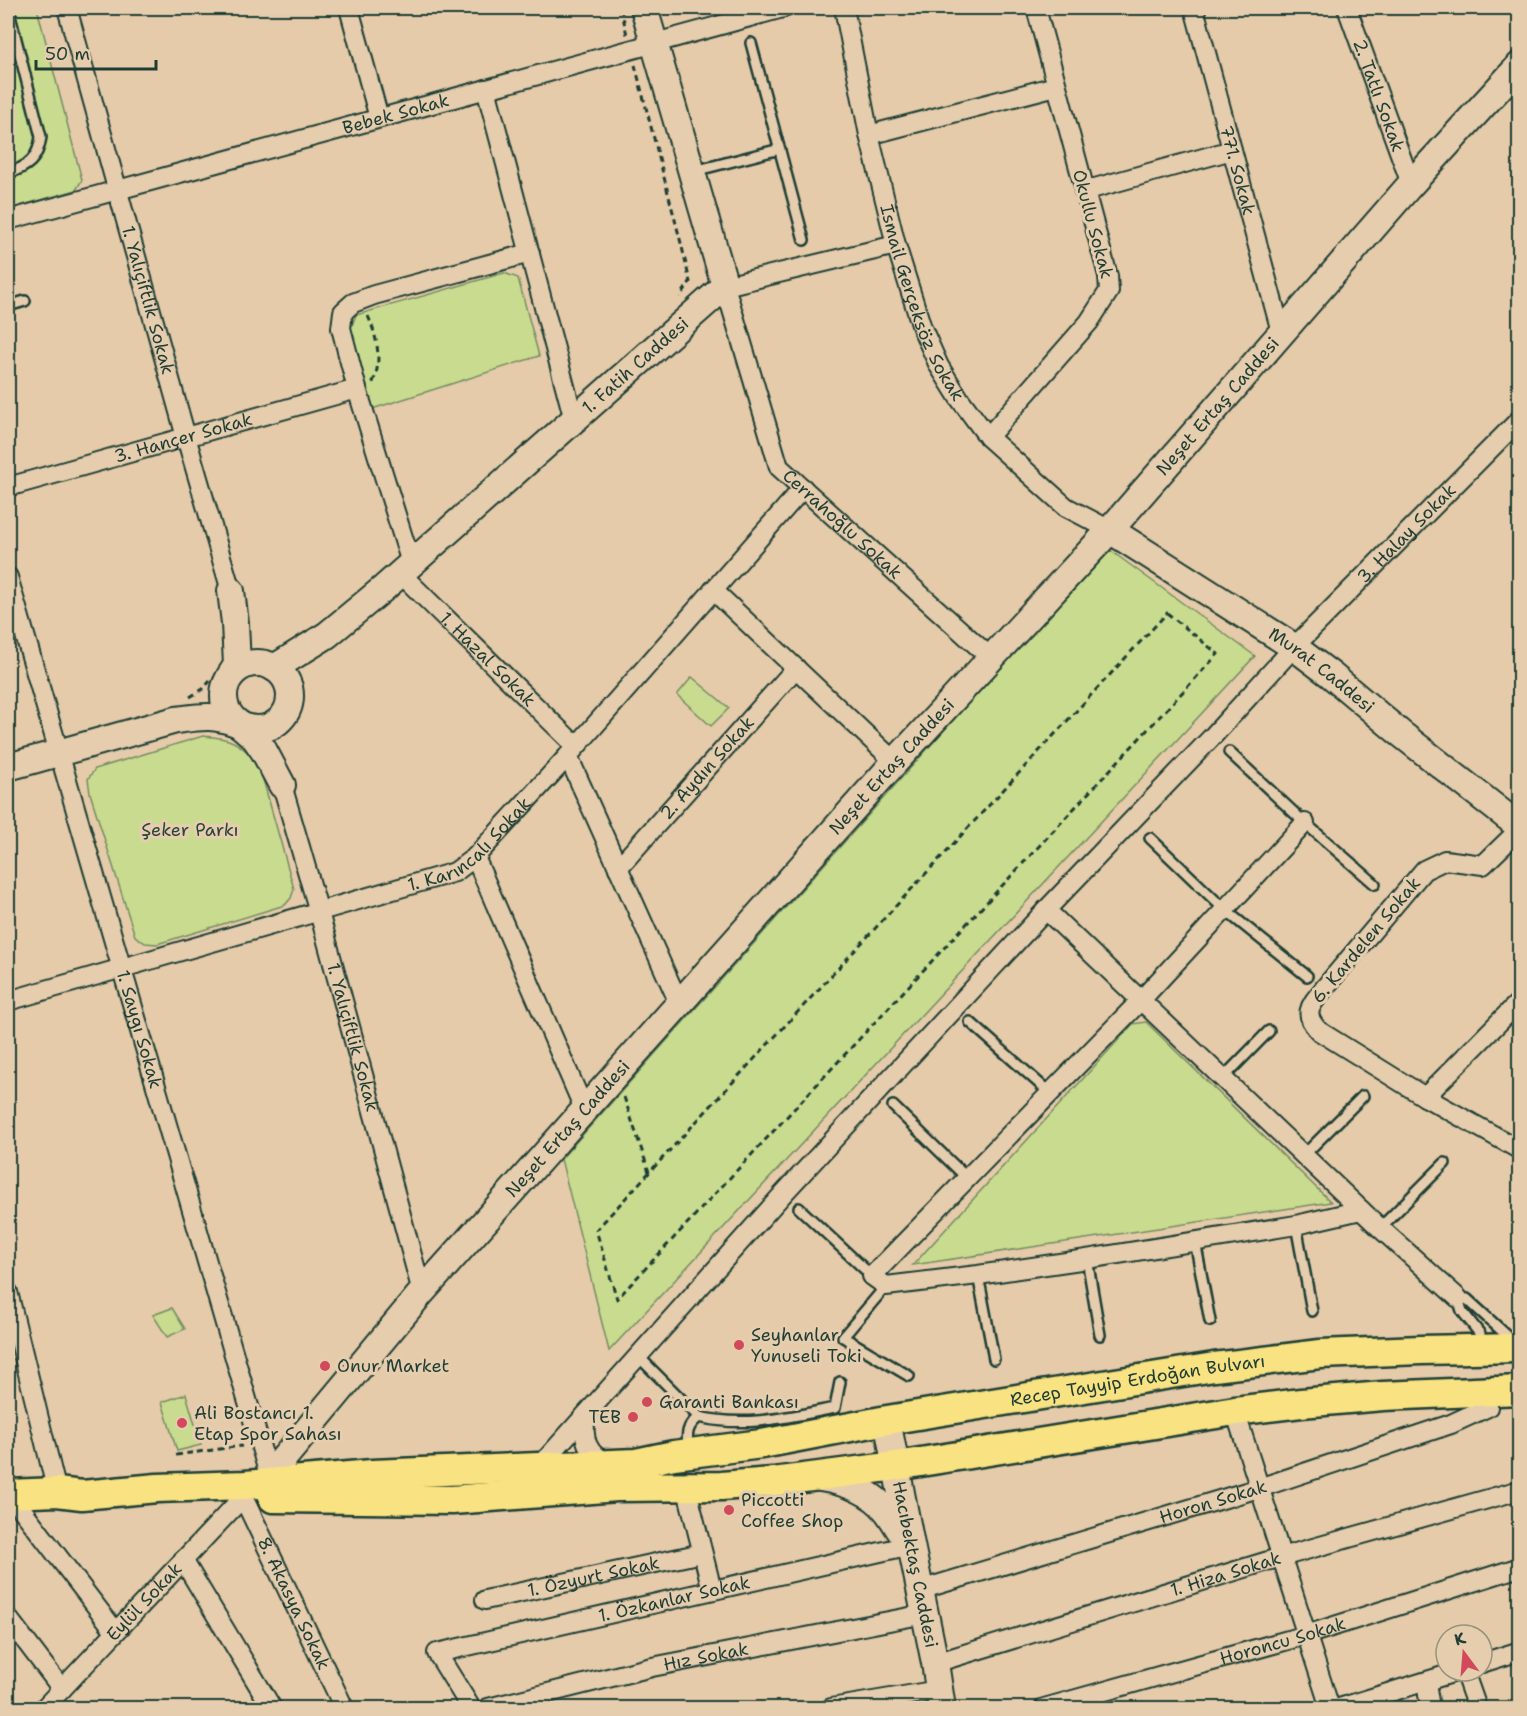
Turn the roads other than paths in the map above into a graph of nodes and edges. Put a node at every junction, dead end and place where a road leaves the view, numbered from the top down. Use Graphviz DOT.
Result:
graph roads {
  1 [pos="8,8"];
  2 [pos="67,8"];
  3 [pos="349,8"];
  4 [pos="644,8"];
  5 [pos="783,8"];
  6 [pos="844,8"];
  7 [pos="1036,8"];
  8 [pos="1194,8"];
  9 [pos="1347,8"];
  10 [pos="641,42"];
  11 [pos="751,43"];
  12 [pos="1520,65"];
  13 [pos="1056,86"];
  14 [pos="486,89"];
  15 [pos="379,118"];
  16 [pos="870,135"];
  17 [pos="780,149"];
  18 [pos="1232,150"];
  19 [pos="691,171"];
  20 [pos="8,173"];
  21 [pos="1411,184"];
  22 [pos="118,190"];
  23 [pos="1084,191"];
  24 [pos="8,220"];
  25 [pos="804,240"];
  26 [pos="896,245"];
  27 [pos="530,253"];
  28 [pos="726,286"];
  29 [pos="25,301"];
  30 [pos="8,306"];
  31 [pos="1281,332"];
  32 [pos="364,388"];
  33 [pos="1520,419"];
  34 [pos="574,420"];
  35 [pos="988,436"];
  36 [pos="186,437"];
  37 [pos="8,487"];
  38 [pos="803,488"];
  39 [pos="1110,530"];
  40 [pos="406,568"];
  41 [pos="8,577"];
  42 [pos="713,590"];
  43 [pos="231,591"];
  44 [pos="327,635"];
  45 [pos="1294,647"];
  46 [pos="992,658"];
  47 [pos="271,667"];
  48 [pos="796,668"];
  49 [pos="228,680"];
  50 [pos="290,693"];
  51 [pos="176,720"];
  52 [pos="280,720"];
  53 [pos="238,724"];
  54 [pos="572,751"];
  55 [pos="1228,752"];
  56 [pos="58,753"];
  57 [pos="895,762"];
  58 [pos="8,767"];
  59 [pos="282,785"];
  60 [pos="1305,823"];
  61 [pos="1520,828"];
  62 [pos="1150,838"];
  63 [pos="475,857"];
  64 [pos="618,868"];
  65 [pos="1375,884"];
  66 [pos="1046,910"];
  67 [pos="1225,910"];
  68 [pos="319,912"];
  69 [pos="121,969"];
  70 [pos="1307,976"];
  71 [pos="1141,1000"];
  72 [pos="8,1001"];
  73 [pos="1520,1001"];
  74 [pos="679,1003"];
  75 [pos="970,1022"];
  76 [pos="1269,1031"];
  77 [pos="1223,1078"];
  78 [pos="1050,1093"];
  79 [pos="1364,1096"];
  80 [pos="1425,1097"];
  81 [pos="893,1106"];
  82 [pos="585,1111"];
  83 [pos="1520,1150"];
  84 [pos="1304,1155"];
  85 [pos="1445,1162"];
  86 [pos="967,1178"];
  87 [pos="799,1209"];
  88 [pos="1361,1210"];
  89 [pos="1296,1225"];
  90 [pos="1380,1228"];
  91 [pos="1195,1241"];
  92 [pos="1087,1259"];
  93 [pos="978,1275"];
  94 [pos="879,1281"];
  95 [pos="8,1292"];
  96 [pos="422,1292"];
  97 [pos="1458,1298"];
  98 [pos="1312,1311"];
  99 [pos="1210,1321"];
  100 [pos="1100,1335"];
  101 [pos="1520,1347"];
  102 [pos="1478,1348"];
  103 [pos="638,1356"];
  104 [pos="994,1359"];
  105 [pos="909,1376"];
  106 [pos="840,1382"];
  107 [pos="1520,1390"];
  108 [pos="1489,1392"];
  109 [pos="1234,1411"];
  110 [pos="586,1415"];
  111 [pos="699,1418"];
  112 [pos="837,1419"];
  113 [pos="887,1420"];
  114 [pos="718,1450"];
  115 [pos="688,1454"];
  116 [pos="896,1466"];
  117 [pos="538,1468"];
  118 [pos="618,1475"];
  119 [pos="811,1477"];
  120 [pos="270,1479"];
  121 [pos="1259,1488"];
  122 [pos="1520,1490"];
  123 [pos="57,1492"];
  124 [pos="688,1494"];
  125 [pos="243,1497"];
  126 [pos="12,1503"];
  127 [pos="911,1545"];
  128 [pos="702,1553"];
  129 [pos="1281,1557"];
  130 [pos="183,1560"];
  131 [pos="1520,1567"];
  132 [pos="712,1590"];
  133 [pos="920,1590"];
  134 [pos="485,1600"];
  135 [pos="925,1614"];
  136 [pos="8,1618"];
  137 [pos="115,1631"];
  138 [pos="1306,1635"];
  139 [pos="1520,1651"];
  140 [pos="1494,1660"];
  141 [pos="935,1663"];
  142 [pos="1434,1679"];
  143 [pos="1426,1682"];
  144 [pos="1468,1683"];
  145 [pos="62,1689"];
  146 [pos="941,1699"];
  147 [pos="1348,1707"];
  148 [pos="44,1708"];
  149 [pos="272,1708"];
  150 [pos="344,1708"];
  151 [pos="471,1708"];
  152 [pos="488,1708"];
  153 [pos="831,1708"];
  154 [pos="1044,1708"];
  155 [pos="1330,1708"];
  156 [pos="1430,1708"];
  157 [pos="1477,1708"];
  1 -- 20 [label="lane"];
  2 -- 22 [label="street, 1. Yalıçiftlik Sokak"];
  3 -- 15 [label="street"];
  4 -- 10 [label="main road"];
  5 -- 10 [label="street, Bebek Sokak"];
  6 -- 16 [label="street, İsmail Gerçeksöz Sokak"];
  7 -- 13 [label="street, Okullu Sokak"];
  8 -- 18 [label="street, 771. Sokak"];
  9 -- 21 [label="street, 2. Tatlı Sokak"];
  10 -- 14 [label="street, Bebek Sokak"];
  10 -- 19 [label="main road"];
  11 -- 17 [label="lane"];
  12 -- 21 [label="main road, Neşet Ertaş Caddesi"];
  13 -- 16 [label="street"];
  13 -- 23 [label="street, Okullu Sokak"];
  14 -- 15 [label="street, Bebek Sokak"];
  14 -- 27 [label="street"];
  15 -- 22 [label="street, Bebek Sokak"];
  16 -- 26 [label="street, İsmail Gerçeksöz Sokak"];
  17 -- 19 [label="lane"];
  17 -- 25 [label="lane"];
  18 -- 23 [label="street"];
  18 -- 31 [label="street, 771. Sokak"];
  19 -- 28 [label="main road"];
  21 -- 31 [label="main road, Neşet Ertaş Caddesi"];
  22 -- 24 [label="street, Bebek Sokak"];
  22 -- 36 [label="street, 1. Yalıçiftlik Sokak"];
  23 -- 35 [label="street, Okullu Sokak"];
  26 -- 28 [label="street"];
  26 -- 35 [label="street, İsmail Gerçeksöz Sokak"];
  27 -- 32 [label="street"];
  27 -- 34 [label="street"];
  28 -- 34 [label="main road, 1. Fatih Caddesi"];
  28 -- 38 [label="street, Cerrahoğlu Sokak"];
  29 -- 30 [label="lane"];
  31 -- 39 [label="main road, Neşet Ertaş Caddesi"];
  32 -- 36 [label="street, 3. Hançer Sokak"];
  32 -- 40 [label="street"];
  33 -- 45 [label="street, 3. Halay Sokak"];
  34 -- 40 [label="main road, 1. Fatih Caddesi"];
  35 -- 39 [label="street, İsmail Gerçeksöz Sokak"];
  36 -- 37 [label="street, 3. Hançer Sokak"];
  36 -- 43 [label="street, 1. Yalıçiftlik Sokak"];
  38 -- 42 [label="street, 1. Karıncalı Sokak"];
  38 -- 46 [label="street, Cerrahoğlu Sokak"];
  39 -- 45 [label="main road, Murat Caddesi"];
  39 -- 46 [label="main road, Neşet Ertaş Caddesi"];
  40 -- 44 [label="main road, 1. Fatih Caddesi"];
  40 -- 54 [label="street, 1. Hazal Sokak"];
  41 -- 56 [label="street, 1. Saygı Sokak"];
  42 -- 48 [label="street"];
  42 -- 54 [label="street, 1. Karıncalı Sokak"];
  43 -- 47 [label="main road"];
  43 -- 49 [label="main road"];
  44 -- 47 [label="main road"];
  44 -- 50 [label="main road"];
  45 -- 61 [label="main road, Murat Caddesi"];
  45 -- 66 [label="street, 3. Halay Sokak"];
  46 -- 57 [label="main road, Neşet Ertaş Caddesi"];
  47 -- 49 [label="main road"];
  47 -- 50 [label="main road"];
  48 -- 57 [label="street"];
  48 -- 64 [label="street, 2. Aydın Sokak"];
  49 -- 51 [label="main road"];
  49 -- 53 [label="main road"];
  50 -- 52 [label="main road"];
  51 -- 53 [label="main road"];
  51 -- 56 [label="main road"];
  52 -- 53 [label="main road"];
  52 -- 59 [label="main road"];
  53 -- 59 [label="main road"];
  54 -- 63 [label="street, 1. Karıncalı Sokak"];
  54 -- 64 [label="street"];
  55 -- 60 [label="lane"];
  56 -- 58 [label="main road"];
  56 -- 69 [label="street, 1. Saygı Sokak"];
  57 -- 74 [label="main road, Neşet Ertaş Caddesi"];
  59 -- 68 [label="street, 1. Yalıçiftlik Sokak"];
  60 -- 65 [label="lane"];
  60 -- 67 [label="street"];
  61 -- 80 [label="street, 6. Kardelen Sokak"];
  62 -- 67 [label="lane"];
  63 -- 68 [label="street, 1. Karıncalı Sokak"];
  63 -- 82 [label="street"];
  64 -- 74 [label="street"];
  66 -- 71 [label="street"];
  66 -- 103 [label="street, 3. Halay Sokak"];
  67 -- 70 [label="lane"];
  67 -- 71 [label="street"];
  68 -- 69 [label="street, 1. Karıncalı Sokak"];
  68 -- 96 [label="street, 1. Yalıçiftlik Sokak"];
  69 -- 72 [label="street, 1. Karıncalı Sokak"];
  69 -- 120 [label="street, 1. Saygı Sokak"];
  71 -- 77 [label="street"];
  71 -- 78 [label="street"];
  73 -- 80 [label="street"];
  74 -- 82 [label="main road, Neşet Ertaş Caddesi"];
  75 -- 78 [label="lane"];
  76 -- 77 [label="lane"];
  77 -- 84 [label="street"];
  78 -- 86 [label="street"];
  79 -- 84 [label="lane"];
  80 -- 83 [label="street, 6. Kardelen Sokak"];
  81 -- 86 [label="lane"];
  82 -- 96 [label="main road, Neşet Ertaş Caddesi"];
  84 -- 88 [label="street"];
  85 -- 90 [label="lane"];
  86 -- 94 [label="street"];
  87 -- 94 [label="lane"];
  88 -- 89 [label="street"];
  88 -- 90 [label="street"];
  89 -- 91 [label="street"];
  89 -- 98 [label="lane"];
  90 -- 97 [label="street"];
  91 -- 92 [label="street"];
  91 -- 99 [label="lane"];
  92 -- 93 [label="street"];
  92 -- 100 [label="lane"];
  93 -- 94 [label="street"];
  93 -- 104 [label="lane"];
  94 -- 105 [label="lane"];
  95 -- 123 [label="street"];
  96 -- 120 [label="main road, Neşet Ertaş Caddesi"];
  97 -- 101 [label="lane"];
  97 -- 102 [label="lane"];
  101 -- 102 [label="main road, Recep Tayyip Erdoğan Bulvarı"];
  102 -- 113 [label="main road, Recep Tayyip Erdoğan Bulvarı"];
  103 -- 110 [label="street, 3. Halay Sokak"];
  103 -- 111 [label="lane"];
  106 -- 112 [label="lane"];
  107 -- 108 [label="main road"];
  108 -- 109 [label="main road"];
  108 -- 121 [label="street, Horon Sokak"];
  109 -- 116 [label="main road"];
  109 -- 121 [label="street"];
  110 -- 117 [label="street, 3. Halay Sokak"];
  110 -- 118 [label="street"];
  111 -- 112 [label="lane"];
  111 -- 115 [label="lane"];
  112 -- 113 [label="main road, Recep Tayyip Erdoğan Bulvarı"];
  112 -- 114 [label="main road, Recep Tayyip Erdoğan Bulvarı"];
  113 -- 116 [label="main road, Hacıbektaş Caddesi"];
  114 -- 115 [label="main road, Recep Tayyip Erdoğan Bulvarı"];
  114 -- 118 [label="main road"];
  115 -- 118 [label="main road, Recep Tayyip Erdoğan Bulvarı"];
  116 -- 119 [label="main road"];
  116 -- 127 [label="main road, Hacıbektaş Caddesi"];
  117 -- 118 [label="main road"];
  117 -- 120 [label="main road"];
  118 -- 119 [label="main road"];
  118 -- 125 [label="main road"];
  119 -- 127 [label="main road"];
  120 -- 123 [label="main road"];
  121 -- 129 [label="street"];
  121 -- 133 [label="street, Horon Sokak"];
  122 -- 129 [label="street, 1. Hiza Sokak"];
  123 -- 126 [label="main road"];
  124 -- 128 [label="street"];
  125 -- 126 [label="main road"];
  125 -- 130 [label="street, Eylül Sokak"];
  125 -- 150 [label="street, 8. Akasya Sokak"];
  126 -- 137 [label="street"];
  127 -- 132 [label="street, 1. Özkanlar Sokak"];
  127 -- 133 [label="main road, Hacıbektaş Caddesi"];
  128 -- 132 [label="street"];
  128 -- 134 [label="street, 1. Özyurt Sokak"];
  129 -- 138 [label="street"];
  129 -- 141 [label="street, 1. Hiza Sokak"];
  130 -- 137 [label="street, Eylül Sokak"];
  130 -- 149 [label="street"];
  131 -- 138 [label="street, Horoncu Sokak"];
  132 -- 151 [label="street, 1. Özkanlar Sokak"];
  133 -- 135 [label="main road, Hacıbektaş Caddesi"];
  135 -- 141 [label="main road, Hacıbektaş Caddesi"];
  135 -- 152 [label="street, Hız Sokak"];
  136 -- 145 [label="street"];
  137 -- 145 [label="street, Eylül Sokak"];
  138 -- 154 [label="street, Horoncu Sokak"];
  138 -- 155 [label="street"];
  139 -- 140 [label="street"];
  141 -- 146 [label="main road, Hacıbektaş Caddesi"];
  142 -- 143 [label="street"];
  143 -- 147 [label="street"];
  143 -- 156 [label="street"];
  144 -- 157 [label="street"];
  145 -- 148 [label="street, Eylül Sokak"];
  146 -- 153 [label="street"];
}
